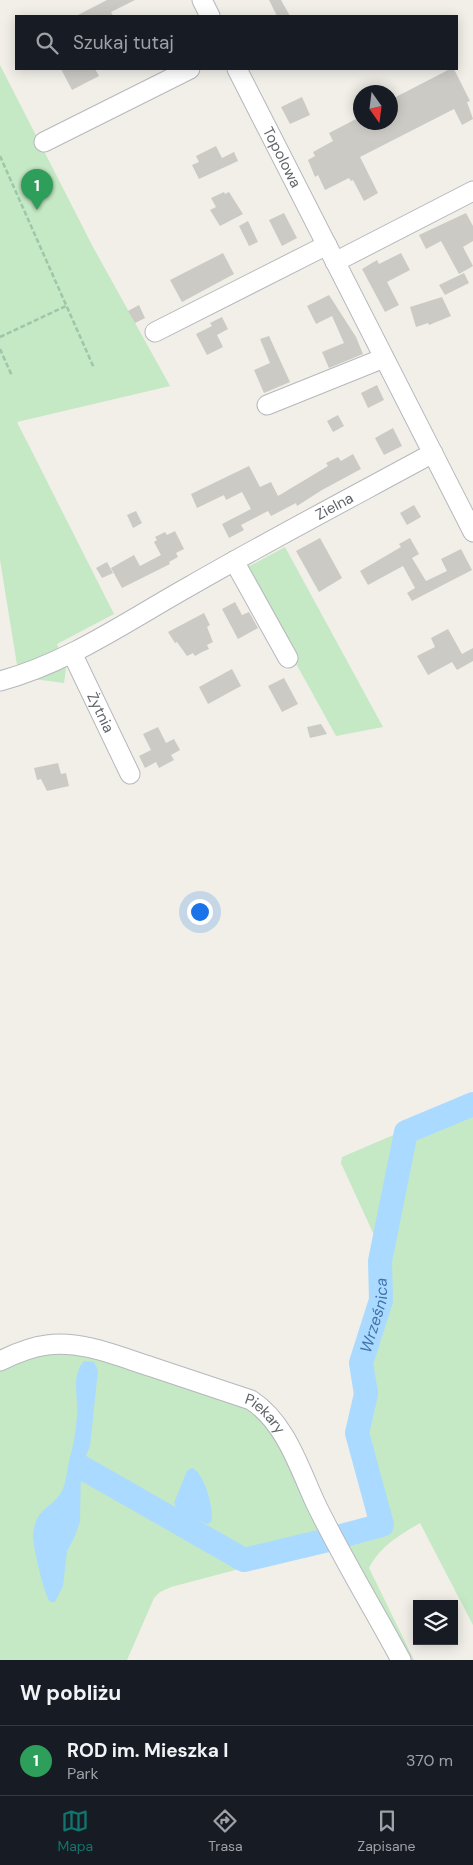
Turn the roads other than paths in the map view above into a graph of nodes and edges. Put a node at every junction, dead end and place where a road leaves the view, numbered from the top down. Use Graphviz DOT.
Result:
graph roads {
  1 [pos="202,0"];
  2 [pos="210,15"];
  3 [pos="188,70"];
  4 [pos="238,70"];
  5 [pos="44,142"];
  6 [pos="473,191"];
  7 [pos="327,245"];
  8 [pos="335,262"];
  9 [pos="155,332"];
  10 [pos="384,358"];
  11 [pos="268,405"];
  12 [pos="433,453"];
  13 [pos="473,532"];
  14 [pos="234,561"];
  15 [pos="72,652"];
  16 [pos="288,658"];
  17 [pos="0,681"];
  18 [pos="130,774"];
  19 [pos="0,1361"];
  20 [pos="401,1660"];
  1 -- 2 [label="street"];
  3 -- 5 [label="street"];
  4 -- 7 [label="street, Topolowa"];
  6 -- 8 [label="street"];
  7 -- 8 [label="street, Topolowa"];
  7 -- 9 [label="street"];
  8 -- 10 [label="street, Topolowa"];
  10 -- 11 [label="street"];
  10 -- 12 [label="street, Topolowa"];
  12 -- 13 [label="street, Topolowa"];
  12 -- 14 [label="street, Zielna"];
  14 -- 15 [label="street, Zielna"];
  14 -- 16 [label="street"];
  15 -- 17 [label="street, Zielna"];
  15 -- 18 [label="street, Żytnia"];
  19 -- 20 [label="street, Piekary"];
}
